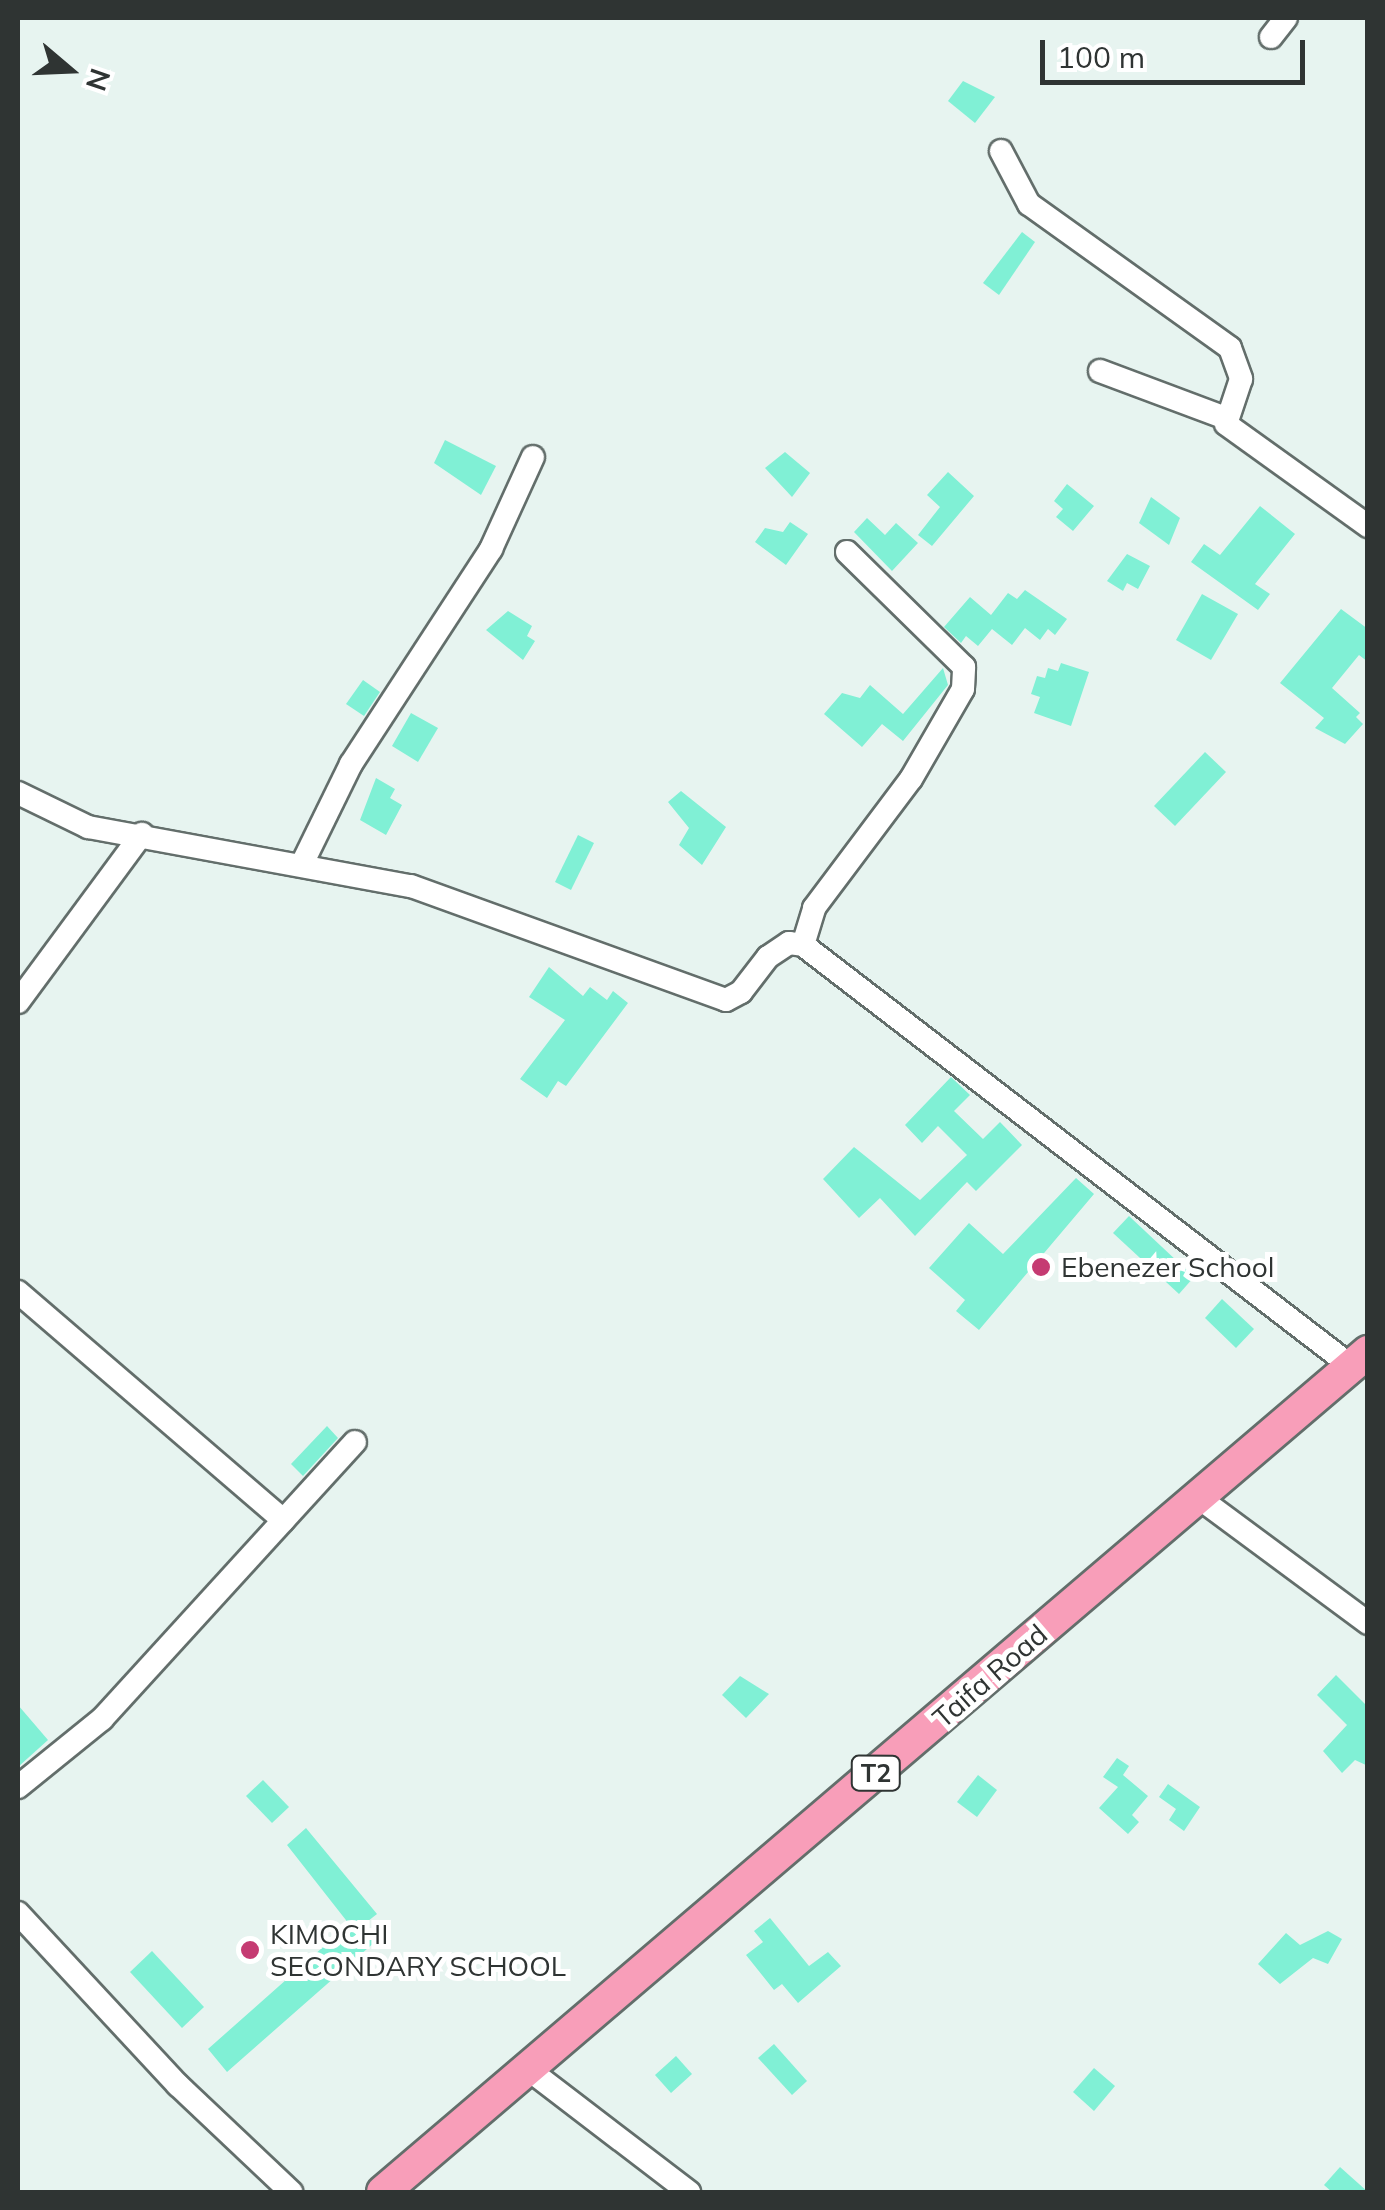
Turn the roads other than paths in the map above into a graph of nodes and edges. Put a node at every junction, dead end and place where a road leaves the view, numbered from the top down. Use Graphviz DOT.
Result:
graph roads {
  1 [pos="1286,18"];
  2 [pos="1270,36"];
  3 [pos="1001,151"];
  4 [pos="1100,371"];
  5 [pos="1223,418"];
  6 [pos="533,457"];
  7 [pos="1368,526"];
  8 [pos="847,552"];
  9 [pos="18,793"];
  10 [pos="142,834"];
  11 [pos="302,862"];
  12 [pos="803,945"];
  13 [pos="18,1002"];
  14 [pos="18,1292"];
  15 [pos="1359,1359"];
  16 [pos="356,1442"];
  17 [pos="1195,1495"];
  18 [pos="283,1520"];
  19 [pos="1368,1622"];
  20 [pos="18,1788"];
  21 [pos="18,1913"];
  22 [pos="528,2070"];
  23 [pos="291,2192"];
  24 [pos="383,2192"];
  25 [pos="690,2192"];
  1 -- 2 [label="street"];
  3 -- 5 [label="street"];
  4 -- 5 [label="street"];
  5 -- 7 [label="street"];
  6 -- 11 [label="street"];
  8 -- 12 [label="street"];
  9 -- 10 [label="street"];
  10 -- 11 [label="street"];
  10 -- 13 [label="street"];
  11 -- 12 [label="street"];
  12 -- 15 [label="street"];
  14 -- 18 [label="street"];
  15 -- 17 [label="highway, Taifa Road / T2"];
  16 -- 18 [label="street"];
  17 -- 19 [label="street"];
  17 -- 22 [label="highway, Taifa Road / T2"];
  18 -- 20 [label="street"];
  21 -- 23 [label="street"];
  22 -- 24 [label="highway, Taifa Road / T2"];
  22 -- 25 [label="street"];
}
